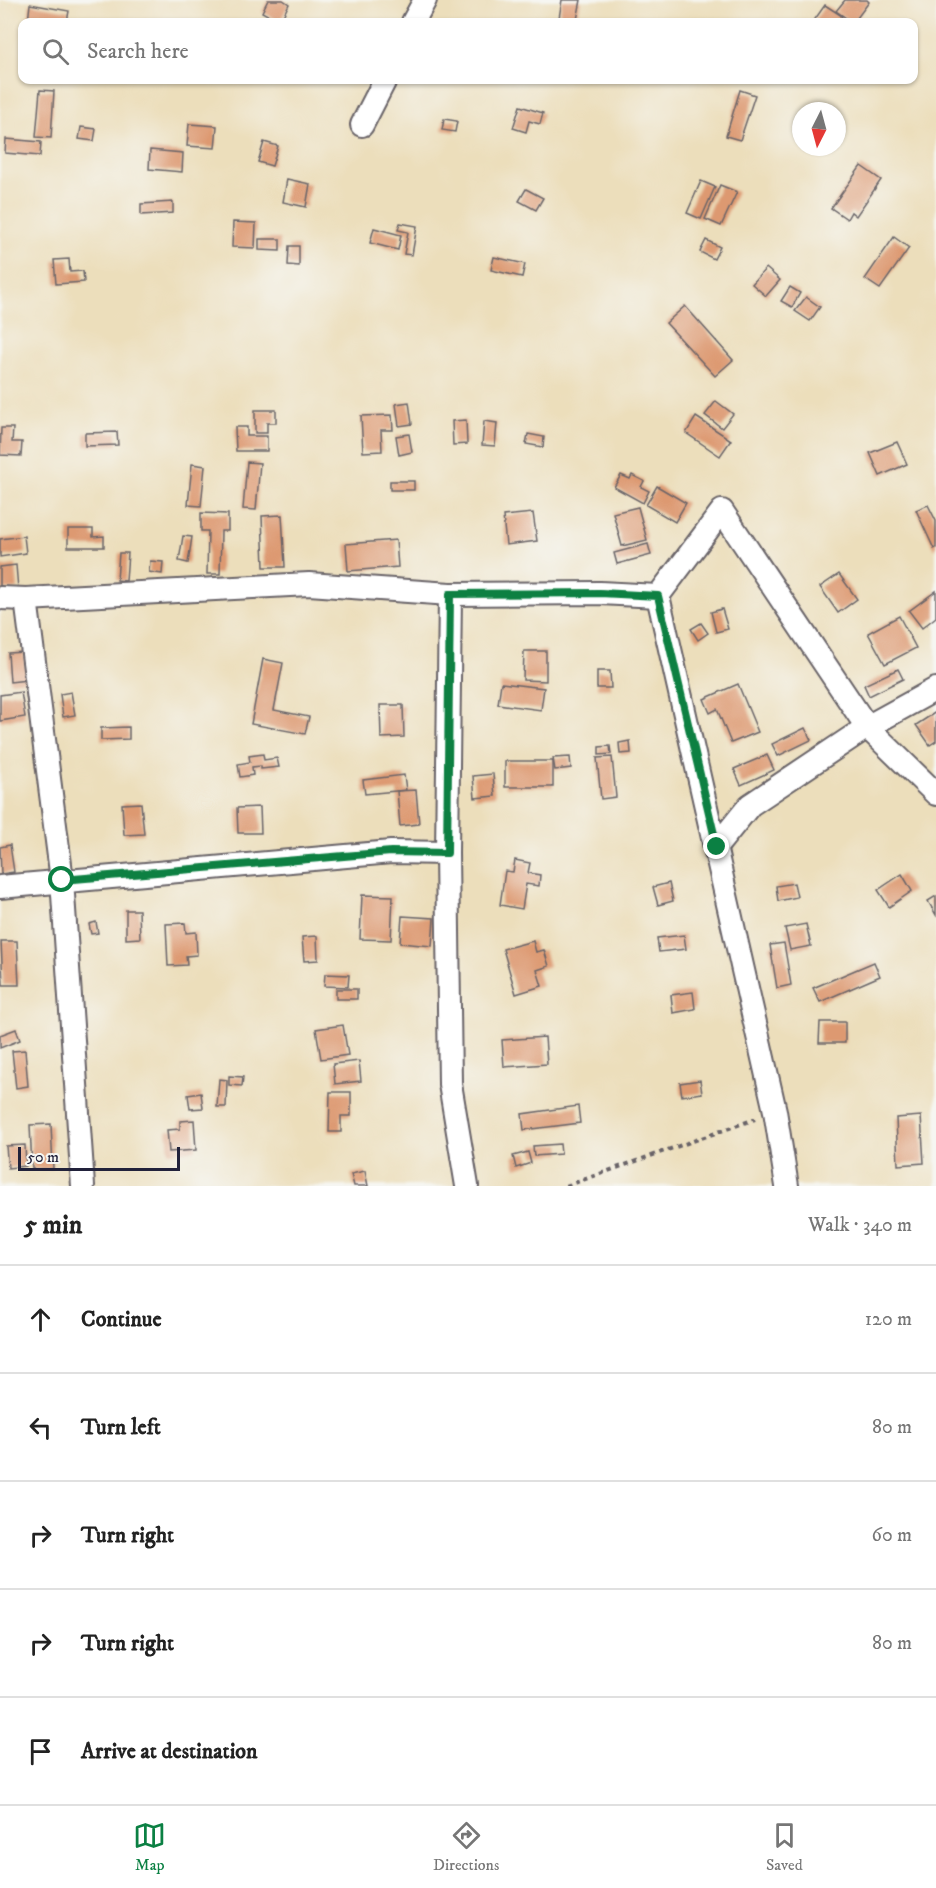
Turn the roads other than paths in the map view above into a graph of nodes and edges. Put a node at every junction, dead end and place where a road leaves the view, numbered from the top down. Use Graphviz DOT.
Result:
graph roads {
  1 [pos="424,0"];
  2 [pos="415,18"];
  3 [pos="383,84"];
  4 [pos="362,125"];
  5 [pos="450,594"];
  6 [pos="658,596"];
  7 [pos="0,598"];
  8 [pos="26,599"];
  9 [pos="936,689"];
  10 [pos="867,727"];
  11 [pos="936,794"];
  12 [pos="717,847"];
  13 [pos="447,853"];
  14 [pos="62,880"];
  15 [pos="0,886"];
  16 [pos="83,1186"];
  17 [pos="467,1186"];
  18 [pos="787,1186"];
  1 -- 2 [label="street"];
  3 -- 4 [label="street"];
  5 -- 6 [label="street"];
  5 -- 8 [label="street"];
  5 -- 13 [label="street"];
  6 -- 10 [label="street"];
  6 -- 12 [label="street"];
  7 -- 8 [label="street"];
  8 -- 14 [label="street"];
  9 -- 10 [label="street"];
  10 -- 11 [label="street"];
  10 -- 12 [label="street"];
  12 -- 18 [label="street"];
  13 -- 14 [label="street"];
  13 -- 17 [label="street"];
  14 -- 15 [label="street"];
  14 -- 16 [label="street"];
}
